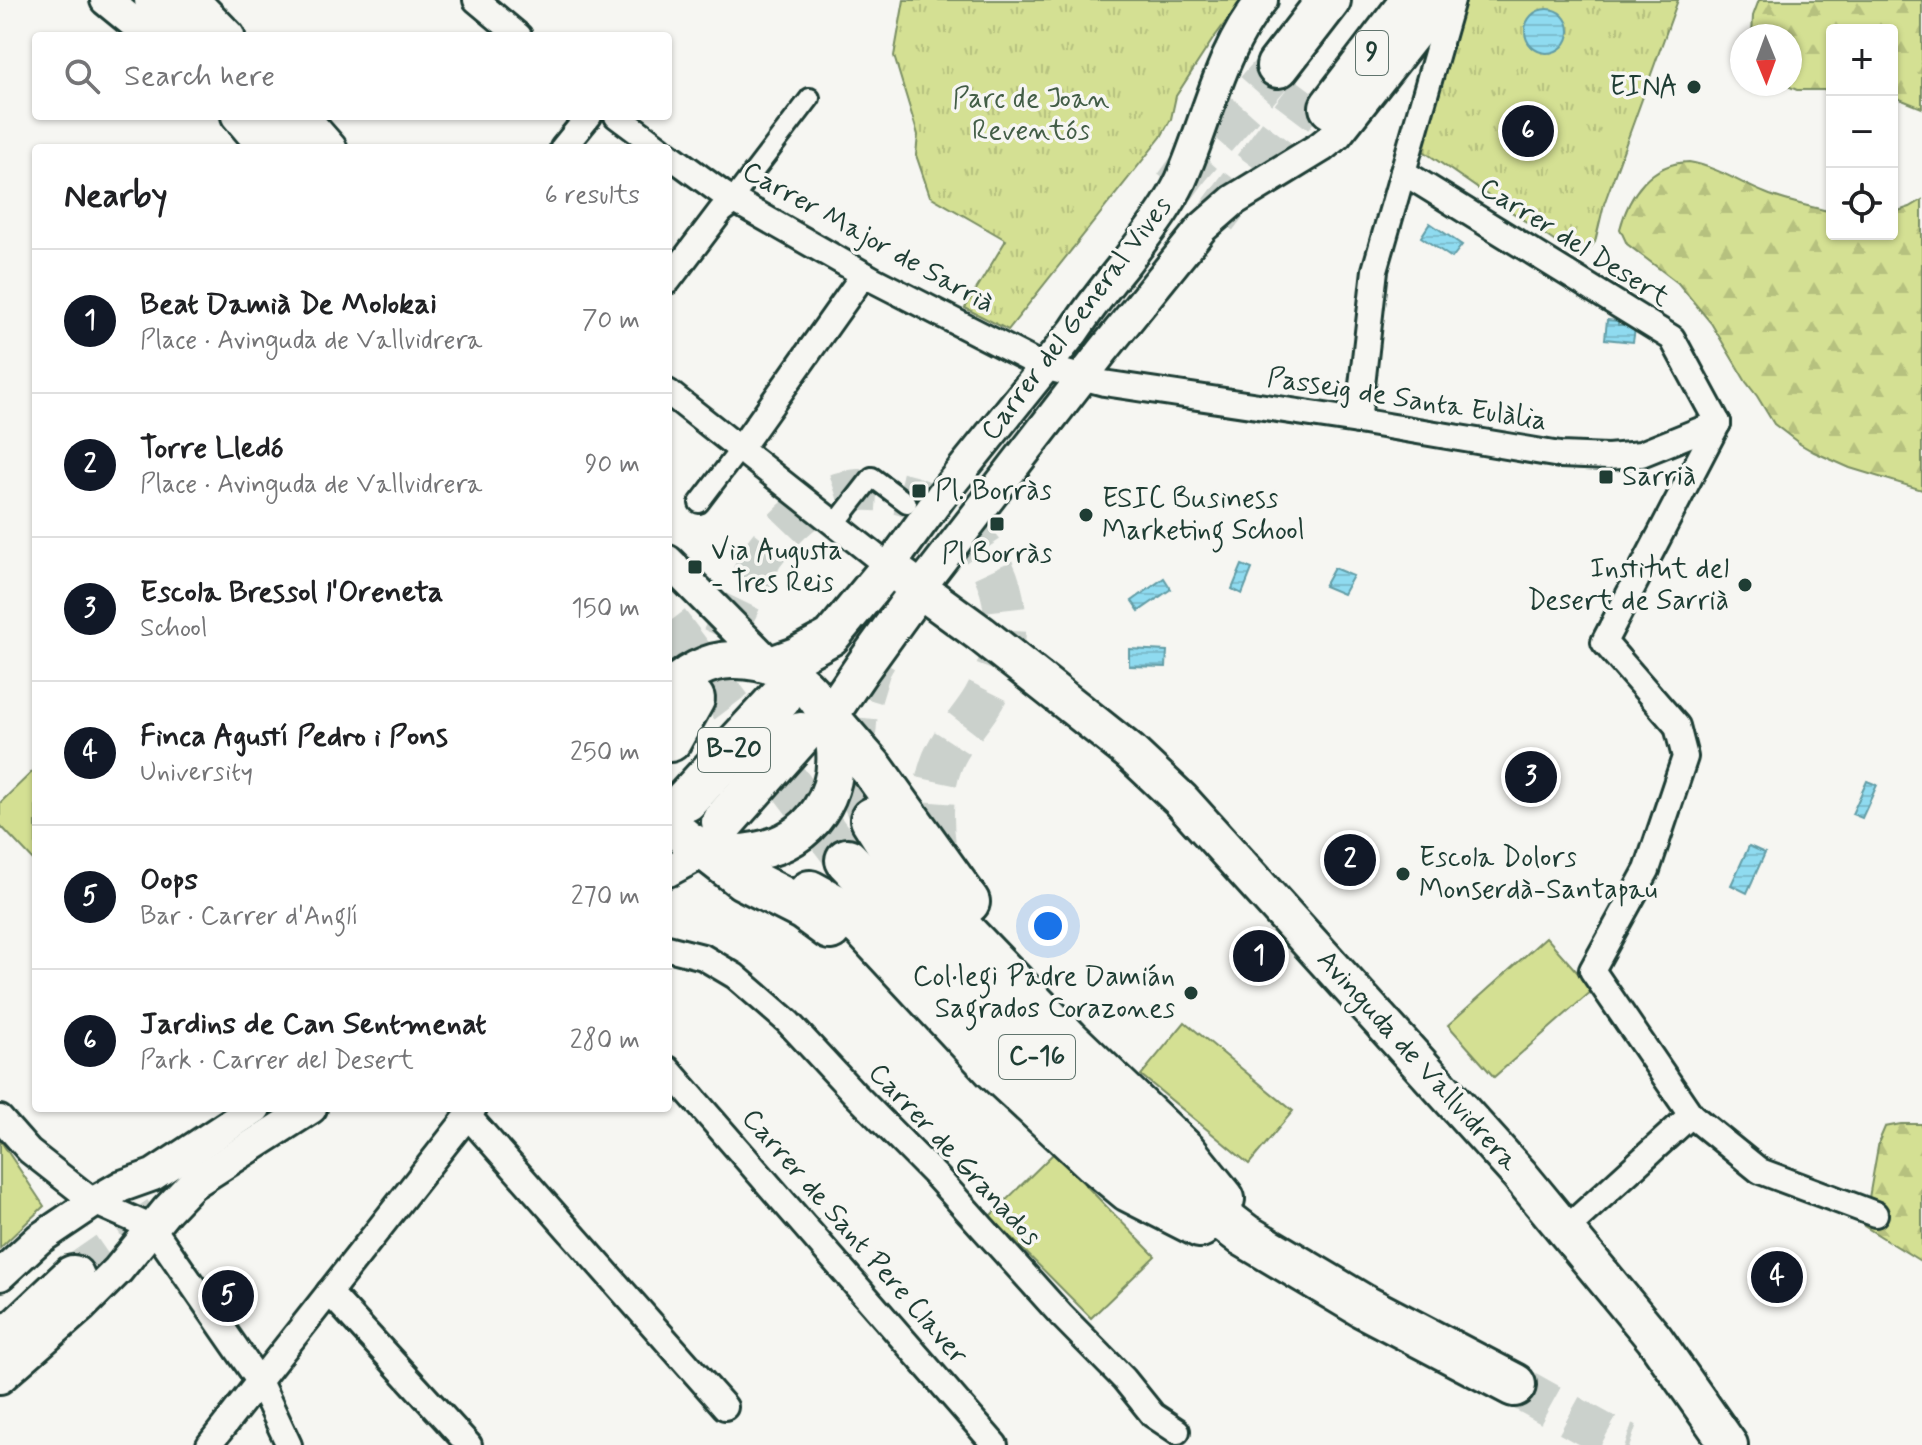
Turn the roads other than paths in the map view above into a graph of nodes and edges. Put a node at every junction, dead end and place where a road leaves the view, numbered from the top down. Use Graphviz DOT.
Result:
graph roads {
  1 [pos="106,0"];
  2 [pos="156,0"];
  3 [pos="194,0"];
  4 [pos="476,0"];
  5 [pos="1262,0"];
  6 [pos="1295,0"];
  7 [pos="1329,0"];
  8 [pos="1381,0"];
  9 [pos="1413,0"];
  10 [pos="1443,0"];
  11 [pos="1452,0"];
  12 [pos="145,32"];
  13 [pos="190,32"];
  14 [pos="225,32"];
  15 [pos="514,32"];
  16 [pos="810,98"];
  17 [pos="240,120"];
  18 [pos="274,120"];
  19 [pos="306,120"];
  20 [pos="586,120"];
  21 [pos="622,120"];
  22 [pos="261,144"];
  23 [pos="295,144"];
  24 [pos="328,144"];
  25 [pos="566,144"];
  26 [pos="655,144"];
  27 [pos="672,157"];
  28 [pos="1403,172"];
  29 [pos="734,201"];
  30 [pos="864,274"];
  31 [pos="672,276"];
  32 [pos="1044,367"];
  33 [pos="1083,378"];
  34 [pos="672,395"];
  35 [pos="1358,421"];
  36 [pos="1718,423"];
  37 [pos="740,449"];
  38 [pos="699,503"];
  39 [pos="907,503"];
  40 [pos="840,518"];
  41 [pos="672,565"];
  42 [pos="889,567"];
  43 [pos="919,589"];
  44 [pos="776,682"];
  45 [pos="680,695"];
  46 [pos="815,726"];
  47 [pos="672,731"];
  48 [pos="677,811"];
  49 [pos="872,819"];
  50 [pos="715,836"];
  51 [pos="847,860"];
  52 [pos="672,868"];
  53 [pos="943,886"];
  54 [pos="810,892"];
  55 [pos="960,928"];
  56 [pos="672,949"];
  57 [pos="994,1068"];
  58 [pos="672,1074"];
  59 [pos="1136,1106"];
  60 [pos="249,1112"];
  61 [pos="305,1112"];
  62 [pos="471,1112"];
  63 [pos="1691,1115"];
  64 [pos="0,1118"];
  65 [pos="94,1202"];
  66 [pos="1875,1214"];
  67 [pos="153,1228"];
  68 [pos="1565,1230"];
  69 [pos="1244,1235"];
  70 [pos="0,1275"];
  71 [pos="329,1292"];
  72 [pos="0,1307"];
  73 [pos="0,1346"];
  74 [pos="0,1378"];
  75 [pos="259,1381"];
  76 [pos="1514,1385"];
  77 [pos="725,1407"];
  78 [pos="1177,1431"];
  79 [pos="209,1445"];
  80 [pos="289,1445"];
  81 [pos="469,1445"];
  82 [pos="995,1445"];
  83 [pos="1729,1445"];
  1 -- 12 [label="street"];
  2 -- 13 [label="highway"];
  3 -- 14 [label="street"];
  4 -- 15 [label="street"];
  5 -- 32 [label="street, Carrer del General Vives"];
  6 -- 7 [label="highway"];
  8 -- 9 [label="highway, 9"];
  10 -- 33 [label="street, Carrer del General Vives"];
  11 -- 28 [label="street"];
  16 -- 29 [label="street"];
  17 -- 22 [label="street"];
  18 -- 23 [label="highway"];
  19 -- 24 [label="street"];
  20 -- 25 [label="street"];
  21 -- 26 [label="street"];
  27 -- 29 [label="street, Carrer Major de Sarrià"];
  28 -- 35 [label="street"];
  28 -- 36 [label="street, Carrer del Desert"];
  29 -- 30 [label="street, Carrer Major de Sarrià"];
  29 -- 31 [label="street"];
  30 -- 32 [label="street, Carrer Major de Sarrià"];
  30 -- 37 [label="street"];
  32 -- 33 [label="street, Carrer Major de Sarrià"];
  32 -- 42 [label="street, Carrer del General Vives"];
  33 -- 35 [label="street, Passeig de Santa Eulàlia"];
  33 -- 43 [label="street, Carrer del General Vives"];
  34 -- 37 [label="street"];
  35 -- 36 [label="street, Passeig de Santa Eulàlia"];
  36 -- 63 [label="street"];
  37 -- 38 [label="street"];
  37 -- 42 [label="street"];
  39 -- 40 [label="street"];
  41 -- 44 [label="street"];
  42 -- 43 [label="main road, Avinguda de Vallvidrera"];
  42 -- 44 [label="main road, Carrer del General Vives"];
  43 -- 46 [label="main road, Carrer del General Vives"];
  43 -- 68 [label="main road, Avinguda de Vallvidrera"];
  44 -- 45 [label="main road"];
  44 -- 46 [label="main road"];
  44 -- 48 [label="highway, B-20"];
  45 -- 47 [label="highway"];
  46 -- 50 [label="highway, B-20"];
  46 -- 50 [label="main road"];
  46 -- 59 [label="highway"];
  48 -- 50 [label="main road"];
  49 -- 55 [label="highway"];
  50 -- 52 [label="street"];
  50 -- 57 [label="highway"];
  51 -- 69 [label="highway, C-16"];
  53 -- 55 [label="highway"];
  54 -- 57 [label="highway"];
  55 -- 59 [label="highway"];
  56 -- 78 [label="street, Carrer de Granados"];
  57 -- 69 [label="highway"];
  58 -- 82 [label="street, Carrer de Sant Pere Claver"];
  59 -- 69 [label="highway"];
  60 -- 65 [label="street"];
  61 -- 67 [label="street"];
  62 -- 71 [label="street"];
  62 -- 77 [label="street"];
  63 -- 66 [label="street"];
  63 -- 68 [label="street"];
  64 -- 65 [label="street"];
  65 -- 67 [label="street"];
  65 -- 70 [label="street"];
  67 -- 74 [label="street"];
  67 -- 75 [label="street"];
  68 -- 83 [label="main road, Avinguda de Vallvidrera"];
  69 -- 76 [label="highway, C-16"];
  71 -- 75 [label="street"];
  71 -- 81 [label="street"];
  72 -- 73 [label="highway"];
  75 -- 79 [label="street"];
  75 -- 80 [label="street"];
}
